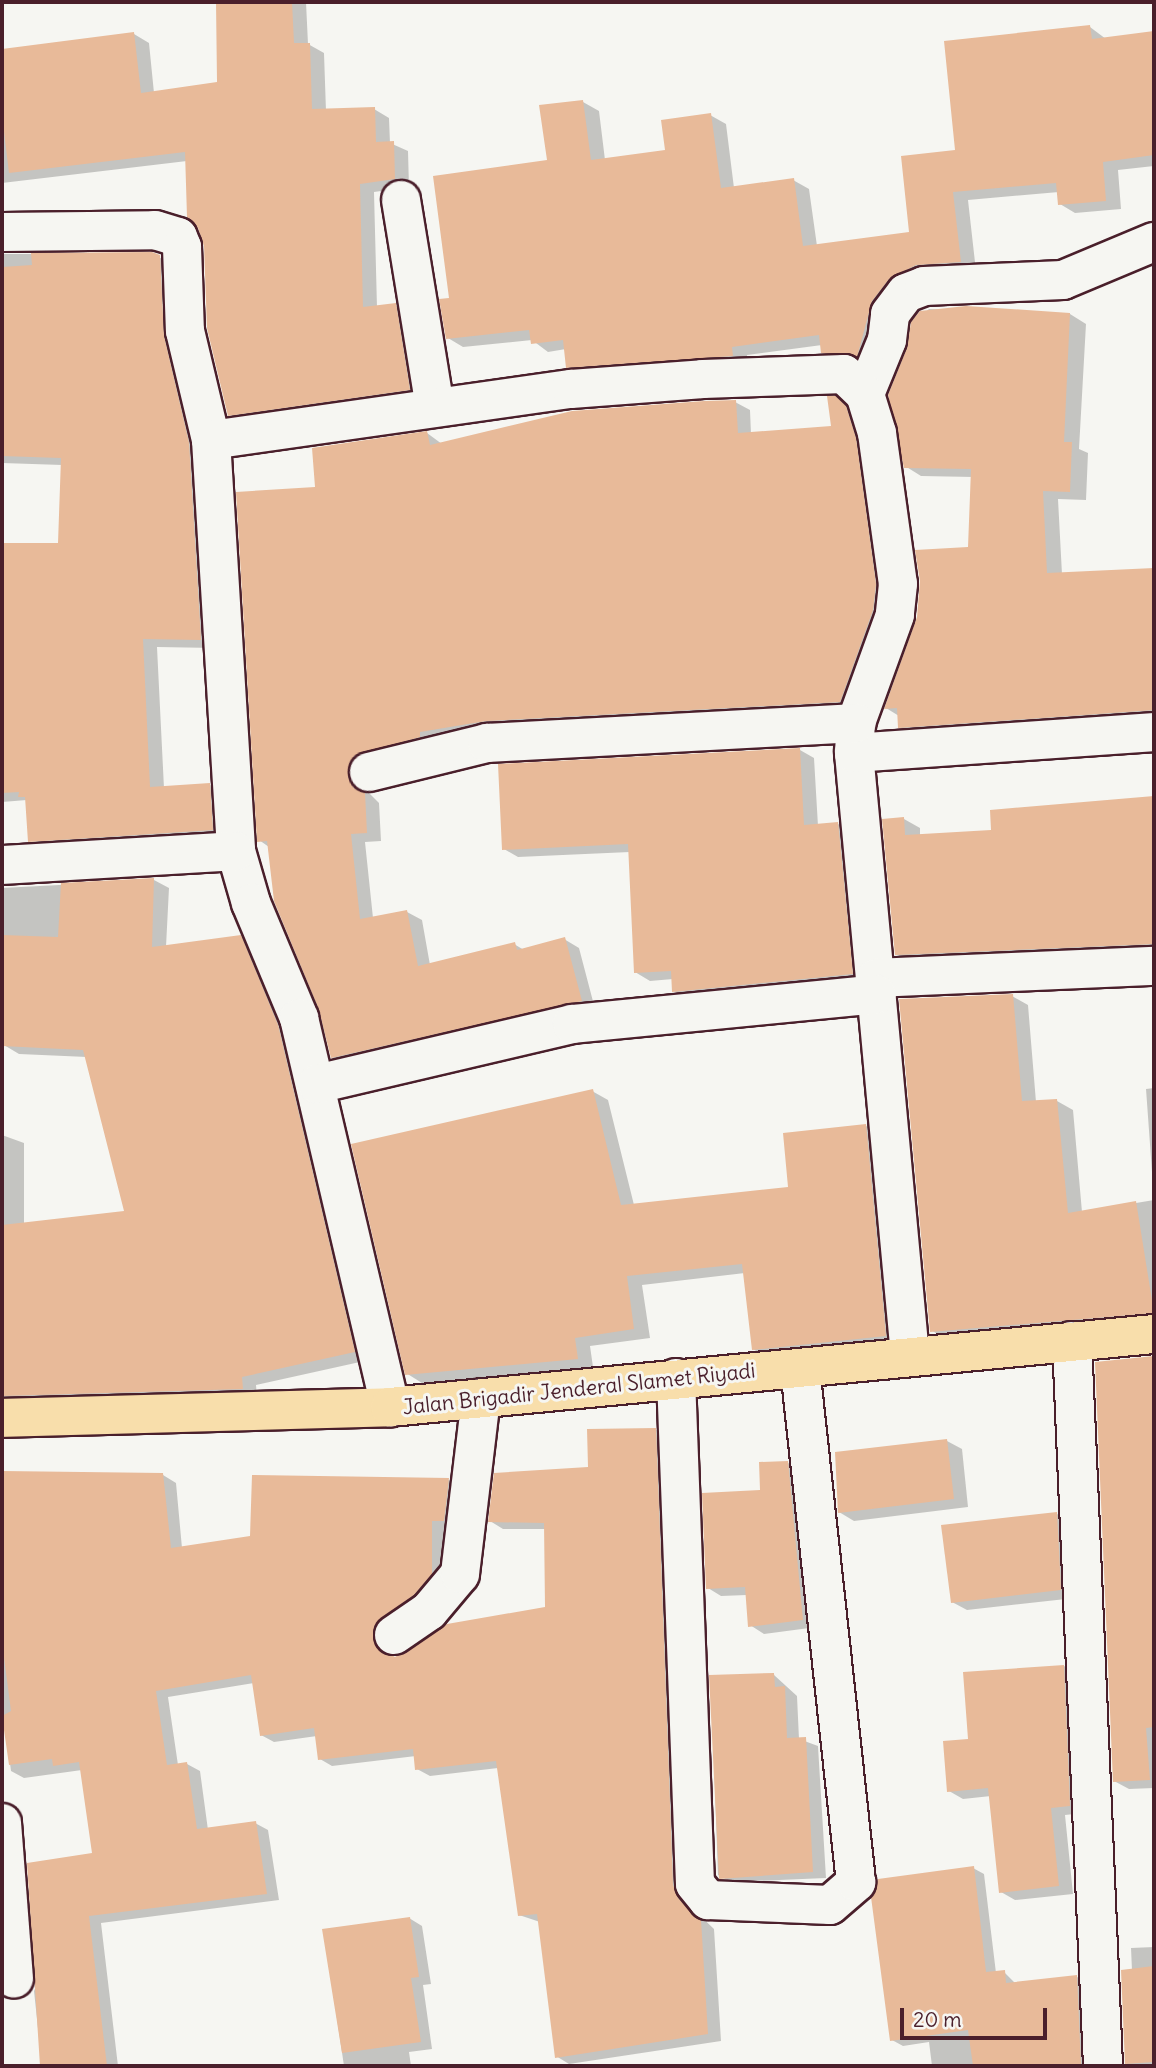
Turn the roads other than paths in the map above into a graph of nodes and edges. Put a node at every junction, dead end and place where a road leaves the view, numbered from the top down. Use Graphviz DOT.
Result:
graph roads {
  1 [pos="401,200"];
  2 [pos="2,232"];
  3 [pos="1154,242"];
  4 [pos="865,394"];
  5 [pos="435,407"];
  6 [pos="211,440"];
  7 [pos="1154,732"];
  8 [pos="855,738"];
  9 [pos="369,772"];
  10 [pos="236,851"];
  11 [pos="2,865"];
  12 [pos="1154,966"];
  13 [pos="876,986"];
  14 [pos="317,1084"];
  15 [pos="1154,1334"];
  16 [pos="1072,1341"];
  17 [pos="910,1356"];
  18 [pos="800,1367"];
  19 [pos="676,1378"];
  20 [pos="481,1398"];
  21 [pos="390,1407"];
  22 [pos="2,1418"];
  23 [pos="394,1635"];
  24 [pos="2,1823"];
  25 [pos="14,1979"];
  26 [pos="1103,2066"];
  1 -- 5 [label="street"];
  2 -- 6 [label="street"];
  3 -- 4 [label="street"];
  4 -- 5 [label="street"];
  4 -- 8 [label="street"];
  5 -- 6 [label="street"];
  6 -- 10 [label="street"];
  7 -- 8 [label="street"];
  8 -- 9 [label="street"];
  8 -- 13 [label="street"];
  10 -- 11 [label="street"];
  10 -- 14 [label="street"];
  12 -- 13 [label="street"];
  13 -- 14 [label="street"];
  13 -- 17 [label="street"];
  14 -- 21 [label="street"];
  15 -- 16 [label="main road, Jalan Brigadir Jenderal Slamet Riyadi"];
  16 -- 17 [label="main road, Jalan Brigadir Jenderal Slamet Riyadi"];
  16 -- 26 [label="street"];
  17 -- 18 [label="main road, Jalan Brigadir Jenderal Slamet Riyadi"];
  18 -- 19 [label="main road, Jalan Brigadir Jenderal Slamet Riyadi"];
  18 -- 19 [label="street"];
  19 -- 20 [label="main road, Jalan Brigadir Jenderal Slamet Riyadi"];
  20 -- 21 [label="main road, Jalan Brigadir Jenderal Slamet Riyadi"];
  20 -- 23 [label="street"];
  21 -- 22 [label="main road, Jalan Brigadir Jenderal Slamet Riyadi"];
  24 -- 25 [label="street"];
}
